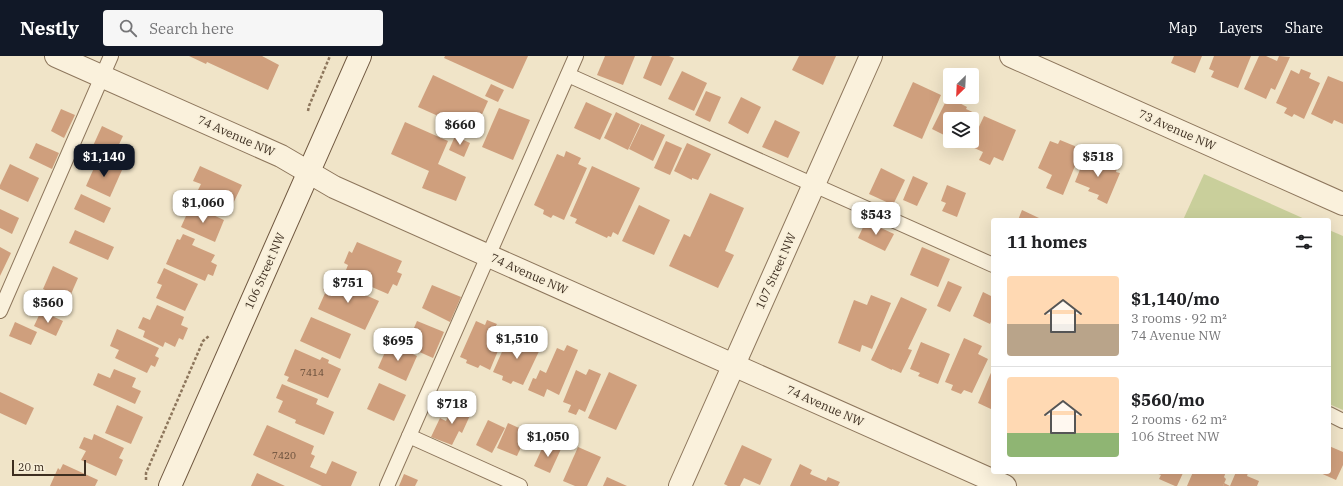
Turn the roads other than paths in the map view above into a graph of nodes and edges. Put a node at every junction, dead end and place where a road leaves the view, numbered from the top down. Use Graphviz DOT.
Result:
graph roads {
  1 [pos="56,56"];
  2 [pos="111,56"];
  3 [pos="360,56"];
  4 [pos="576,56"];
  5 [pos="871,56"];
  6 [pos="1011,56"];
  7 [pos="568,75"];
  8 [pos="102,77"];
  9 [pos="308,173"];
  10 [pos="814,185"];
  11 [pos="1343,204"];
  12 [pos="488,256"];
  13 [pos="991,264"];
  14 [pos="0,311"];
  15 [pos="734,365"];
  16 [pos="1331,415"];
  17 [pos="1343,421"];
  18 [pos="409,436"];
  19 [pos="170,486"];
  20 [pos="387,486"];
  21 [pos="520,486"];
  22 [pos="680,486"];
  23 [pos="1005,486"];
  1 -- 8 [label="street, 74 Avenue NW"];
  2 -- 8 [label="lane"];
  3 -- 9 [label="street, 106 Street NW"];
  4 -- 7 [label="lane"];
  5 -- 10 [label="street, 107 Street NW"];
  6 -- 11 [label="street, 73 Avenue NW"];
  7 -- 10 [label="lane"];
  7 -- 12 [label="lane"];
  8 -- 9 [label="street, 74 Avenue NW"];
  8 -- 14 [label="lane"];
  9 -- 12 [label="street, 74 Avenue NW"];
  9 -- 19 [label="street, 106 Street NW"];
  10 -- 13 [label="lane"];
  10 -- 15 [label="street, 107 Street NW"];
  12 -- 15 [label="street, 74 Avenue NW"];
  12 -- 18 [label="lane"];
  15 -- 22 [label="street, 107 Street NW"];
  15 -- 23 [label="street, 74 Avenue NW"];
  16 -- 17 [label="lane"];
  18 -- 20 [label="lane"];
  18 -- 21 [label="lane"];
}
